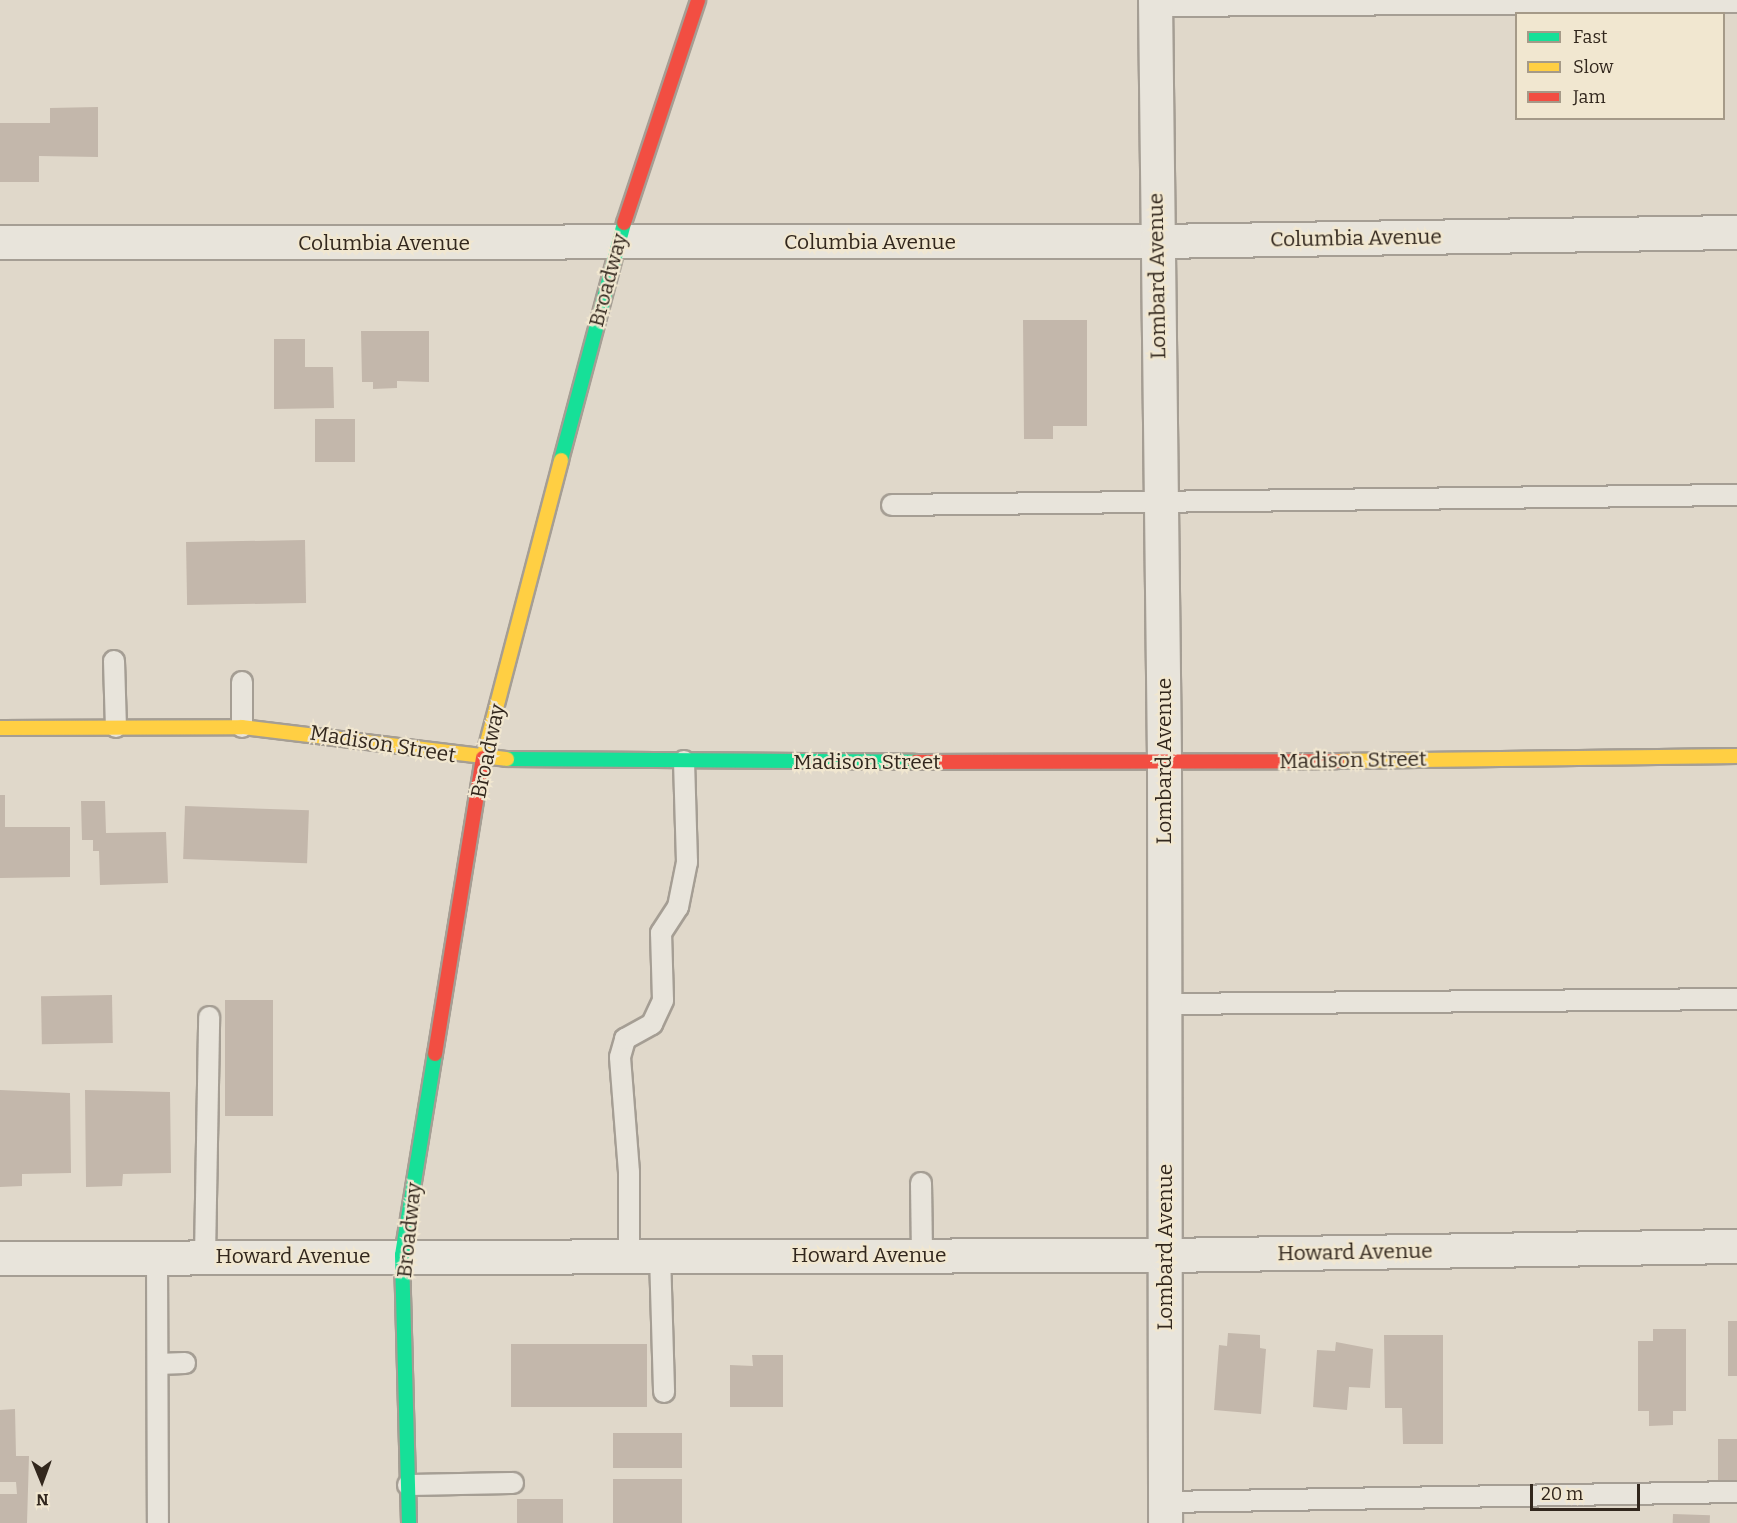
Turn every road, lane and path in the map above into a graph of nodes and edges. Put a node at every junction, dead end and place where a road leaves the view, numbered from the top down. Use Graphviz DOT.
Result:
graph roads {
  1 [pos="698,0"];
  2 [pos="1737,2"];
  3 [pos="1155,3"];
  4 [pos="1737,232"];
  5 [pos="1156,241"];
  6 [pos="2,242"];
  7 [pos="617,243"];
  8 [pos="1737,495"];
  9 [pos="1161,502"];
  10 [pos="892,505"];
  11 [pos="114,661"];
  12 [pos="242,682"];
  13 [pos="116,727"];
  14 [pos="242,727"];
  15 [pos="0,728"];
  16 [pos="1737,756"];
  17 [pos="483,759"];
  18 [pos="684,761"];
  19 [pos="1164,763"];
  20 [pos="1737,999"];
  21 [pos="1165,1004"];
  22 [pos="209,1017"];
  23 [pos="921,1183"];
  24 [pos="1737,1246"];
  25 [pos="402,1255"];
  26 [pos="645,1255"];
  27 [pos="922,1255"];
  28 [pos="1164,1255"];
  29 [pos="157,1257"];
  30 [pos="205,1257"];
  31 [pos="0,1258"];
  32 [pos="185,1363"];
  33 [pos="158,1364"];
  34 [pos="664,1392"];
  35 [pos="513,1483"];
  36 [pos="408,1485"];
  37 [pos="1737,1492"];
  38 [pos="1165,1513"];
  39 [pos="159,1523"];
  40 [pos="409,1523"];
  1 -- 7 [label="street, Broadway"];
  2 -- 3 [label="lane"];
  3 -- 5 [label="street, Lombard Avenue"];
  4 -- 5 [label="street, Columbia Avenue"];
  5 -- 7 [label="street, Columbia Avenue"];
  5 -- 9 [label="street, Lombard Avenue"];
  6 -- 7 [label="street, Columbia Avenue"];
  7 -- 17 [label="street, Broadway"];
  8 -- 9 [label="lane"];
  9 -- 10 [label="lane"];
  9 -- 19 [label="street, Lombard Avenue"];
  11 -- 13 [label="lane"];
  12 -- 14 [label="lane"];
  13 -- 14 [label="street, Madison Street"];
  13 -- 15 [label="street, Madison Street"];
  14 -- 17 [label="street, Madison Street"];
  16 -- 19 [label="street, Madison Street"];
  17 -- 18 [label="street, Madison Street"];
  17 -- 25 [label="street, Broadway"];
  18 -- 19 [label="street, Madison Street"];
  18 -- 26 [label="lane"];
  19 -- 21 [label="street, Lombard Avenue"];
  20 -- 21 [label="lane"];
  21 -- 28 [label="street, Lombard Avenue"];
  22 -- 30 [label="lane"];
  23 -- 27 [label="lane"];
  24 -- 28 [label="street, Howard Avenue"];
  25 -- 26 [label="street, Howard Avenue"];
  25 -- 30 [label="street, Howard Avenue"];
  25 -- 36 [label="street, Broadway"];
  26 -- 27 [label="street, Howard Avenue"];
  26 -- 34 [label="lane"];
  27 -- 28 [label="street, Howard Avenue"];
  28 -- 38 [label="street, Lombard Avenue"];
  29 -- 30 [label="street, Howard Avenue"];
  29 -- 31 [label="street, Howard Avenue"];
  29 -- 33 [label="lane"];
  32 -- 33 [label="lane"];
  33 -- 39 [label="lane"];
  35 -- 36 [label="lane"];
  36 -- 40 [label="street, Broadway"];
  37 -- 38 [label="lane"];
}
